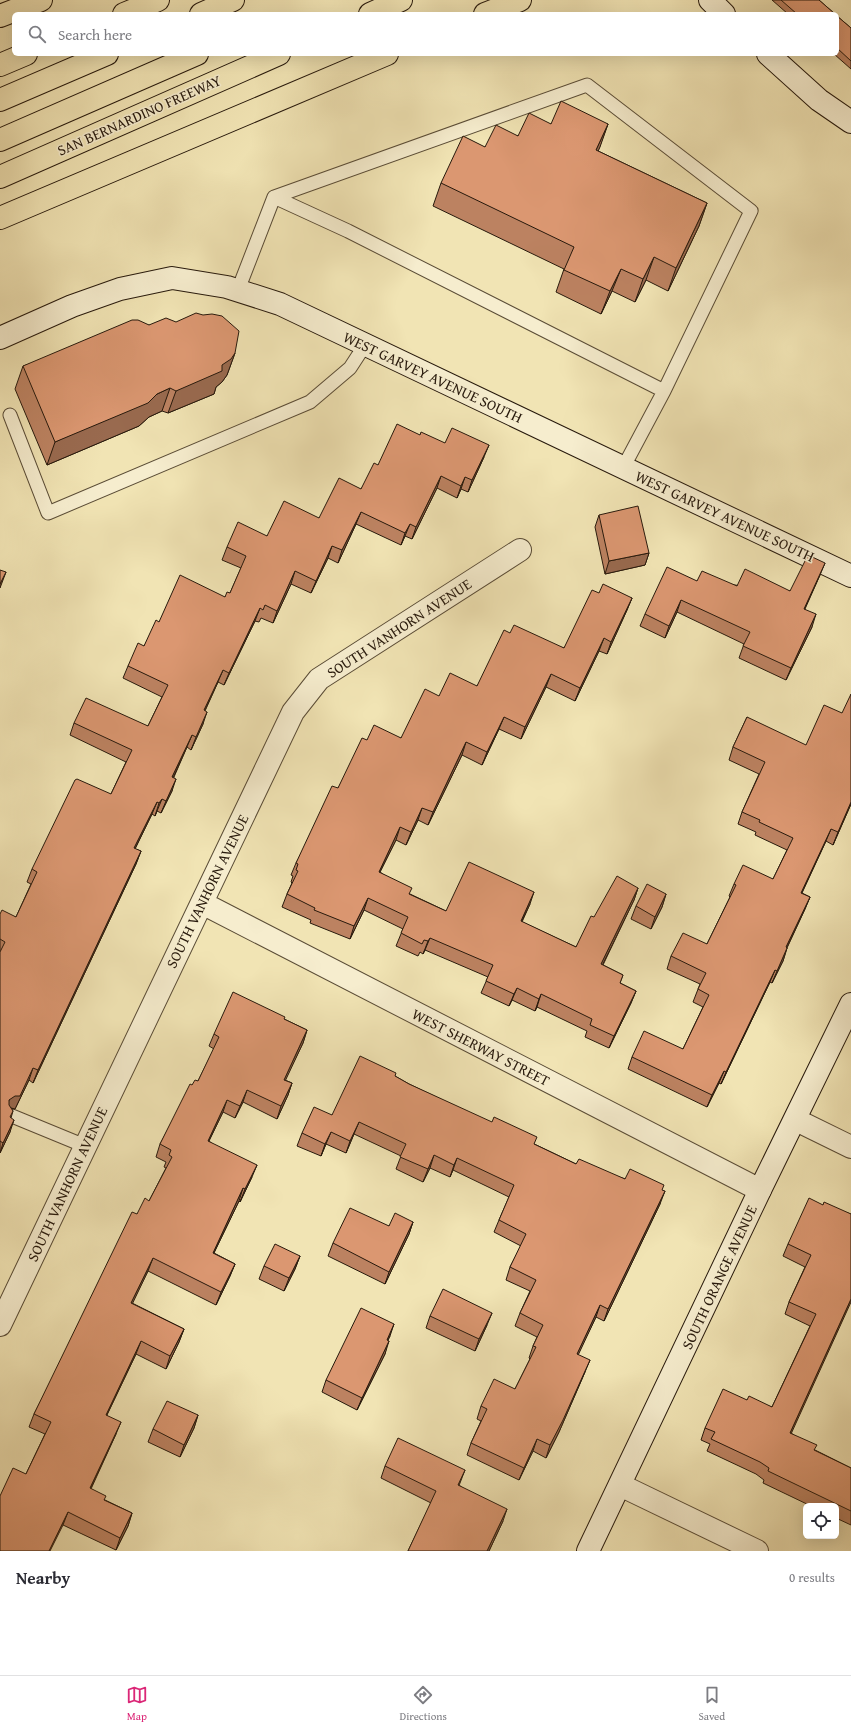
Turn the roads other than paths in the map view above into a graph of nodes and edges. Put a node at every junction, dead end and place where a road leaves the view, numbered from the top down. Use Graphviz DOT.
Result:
graph roads {
  1 [pos="41,0"];
  2 [pos="158,0"];
  3 [pos="233,0"];
  4 [pos="401,0"];
  5 [pos="520,0"];
  6 [pos="710,0"];
  7 [pos="129,12"];
  8 [pos="205,12"];
  9 [pos="374,12"];
  10 [pos="490,12"];
  11 [pos="722,12"];
  12 [pos="0,16"];
  13 [pos="21,56"];
  14 [pos="102,56"];
  15 [pos="192,56"];
  16 [pos="274,56"];
  17 [pos="382,56"];
  18 [pos="770,56"];
  19 [pos="0,65"];
  20 [pos="0,100"];
  21 [pos="851,122"];
  22 [pos="0,140"];
  23 [pos="0,177"];
  24 [pos="274,197"];
  25 [pos="0,218"];
  26 [pos="238,290"];
  27 [pos="0,338"];
  28 [pos="365,345"];
  29 [pos="664,391"];
  30 [pos="10,415"];
  31 [pos="623,468"];
  32 [pos="520,550"];
  33 [pos="851,576"];
  34 [pos="202,903"];
  35 [pos="851,1004"];
  36 [pos="12,1116"];
  37 [pos="796,1120"];
  38 [pos="85,1146"];
  39 [pos="851,1147"];
  40 [pos="760,1190"];
  41 [pos="0,1325"];
  42 [pos="620,1485"];
  43 [pos="588,1551"];
  44 [pos="757,1551"];
  1 -- 12 [label="highway"];
  2 -- 7 [label="highway"];
  3 -- 8 [label="highway"];
  4 -- 9 [label="highway"];
  5 -- 10 [label="highway"];
  6 -- 11 [label="street"];
  13 -- 19 [label="highway"];
  14 -- 20 [label="highway"];
  15 -- 22 [label="highway"];
  16 -- 23 [label="highway, SAN BERNARDINO FREEWAY"];
  17 -- 25 [label="highway"];
  18 -- 21 [label="street"];
  24 -- 26 [label="lane"];
  24 -- 29 [label="lane"];
  24 -- 29 [label="lane"];
  26 -- 27 [label="street, WEST GARVEY AVENUE SOUTH"];
  26 -- 28 [label="street, WEST GARVEY AVENUE SOUTH"];
  28 -- 30 [label="lane"];
  28 -- 31 [label="street, WEST GARVEY AVENUE SOUTH"];
  29 -- 31 [label="lane"];
  31 -- 33 [label="street, WEST GARVEY AVENUE SOUTH"];
  32 -- 34 [label="street, SOUTH VANHORN AVENUE"];
  34 -- 38 [label="street, SOUTH VANHORN AVENUE"];
  34 -- 40 [label="street, WEST SHERWAY STREET"];
  35 -- 37 [label="street, SOUTH ORANGE AVENUE"];
  36 -- 38 [label="lane"];
  37 -- 39 [label="street"];
  37 -- 40 [label="street, SOUTH ORANGE AVENUE"];
  38 -- 41 [label="street, SOUTH VANHORN AVENUE"];
  40 -- 42 [label="street, SOUTH ORANGE AVENUE"];
  42 -- 43 [label="street, SOUTH ORANGE AVENUE"];
  42 -- 44 [label="street"];
}
